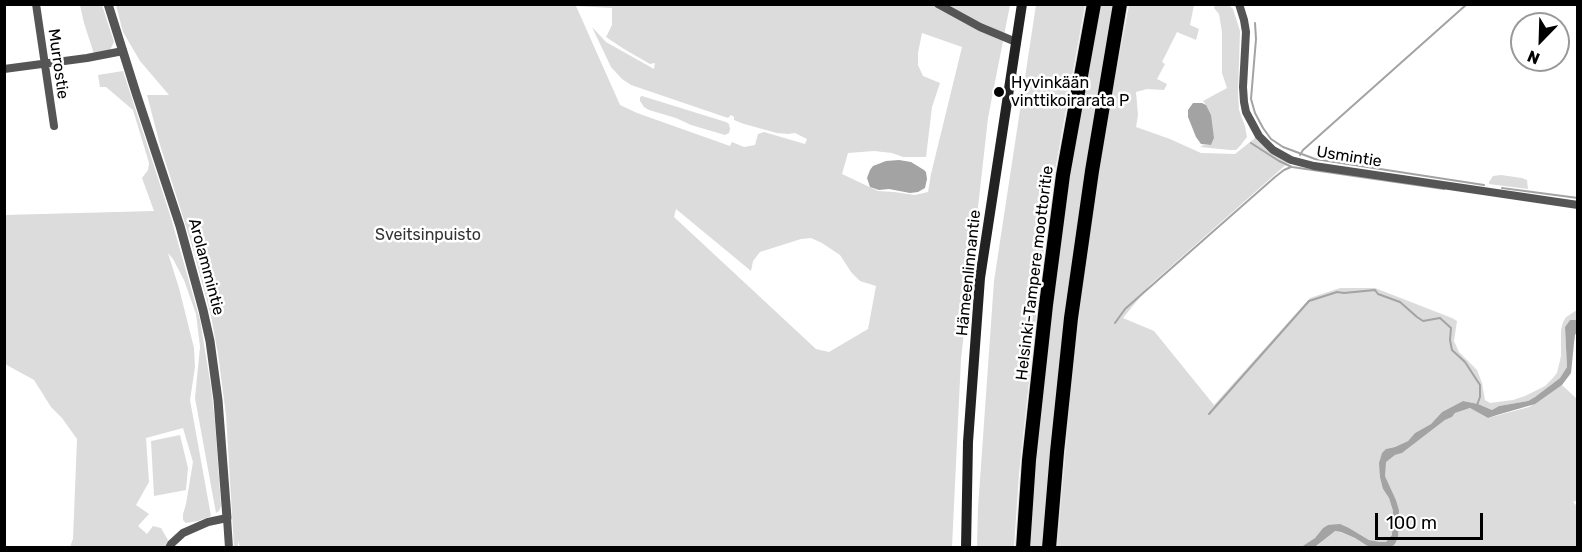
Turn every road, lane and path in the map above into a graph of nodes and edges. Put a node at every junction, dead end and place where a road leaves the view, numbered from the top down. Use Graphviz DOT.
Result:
graph roads {
  1 [pos="36,4"];
  2 [pos="108,4"];
  3 [pos="938,4"];
  4 [pos="1022,4"];
  5 [pos="1094,4"];
  6 [pos="1120,4"];
  7 [pos="1239,4"];
  8 [pos="1016,42"];
  9 [pos="123,51"];
  10 [pos="45,63"];
  11 [pos="4,69"];
  12 [pos="54,126"];
  13 [pos="1578,205"];
  14 [pos="227,518"];
  15 [pos="170,548"];
  16 [pos="229,548"];
  17 [pos="966,548"];
  18 [pos="1023,548"];
  19 [pos="1049,548"];
  1 -- 10 [label="street, Murrostie"];
  2 -- 9 [label="street, Arolammintie"];
  3 -- 8 [label="street"];
  4 -- 8 [label="main road, Hämeenlinnantie"];
  5 -- 18 [label="highway, Helsinki-Tampere moottoritie"];
  6 -- 19 [label="highway"];
  7 -- 13 [label="street, Usmintie"];
  8 -- 17 [label="main road, Hämeenlinnantie"];
  9 -- 10 [label="street"];
  9 -- 14 [label="street, Arolammintie"];
  10 -- 11 [label="street"];
  10 -- 12 [label="street, Murrostie"];
  14 -- 15 [label="street"];
  14 -- 16 [label="street, Arolammintie"];
}
